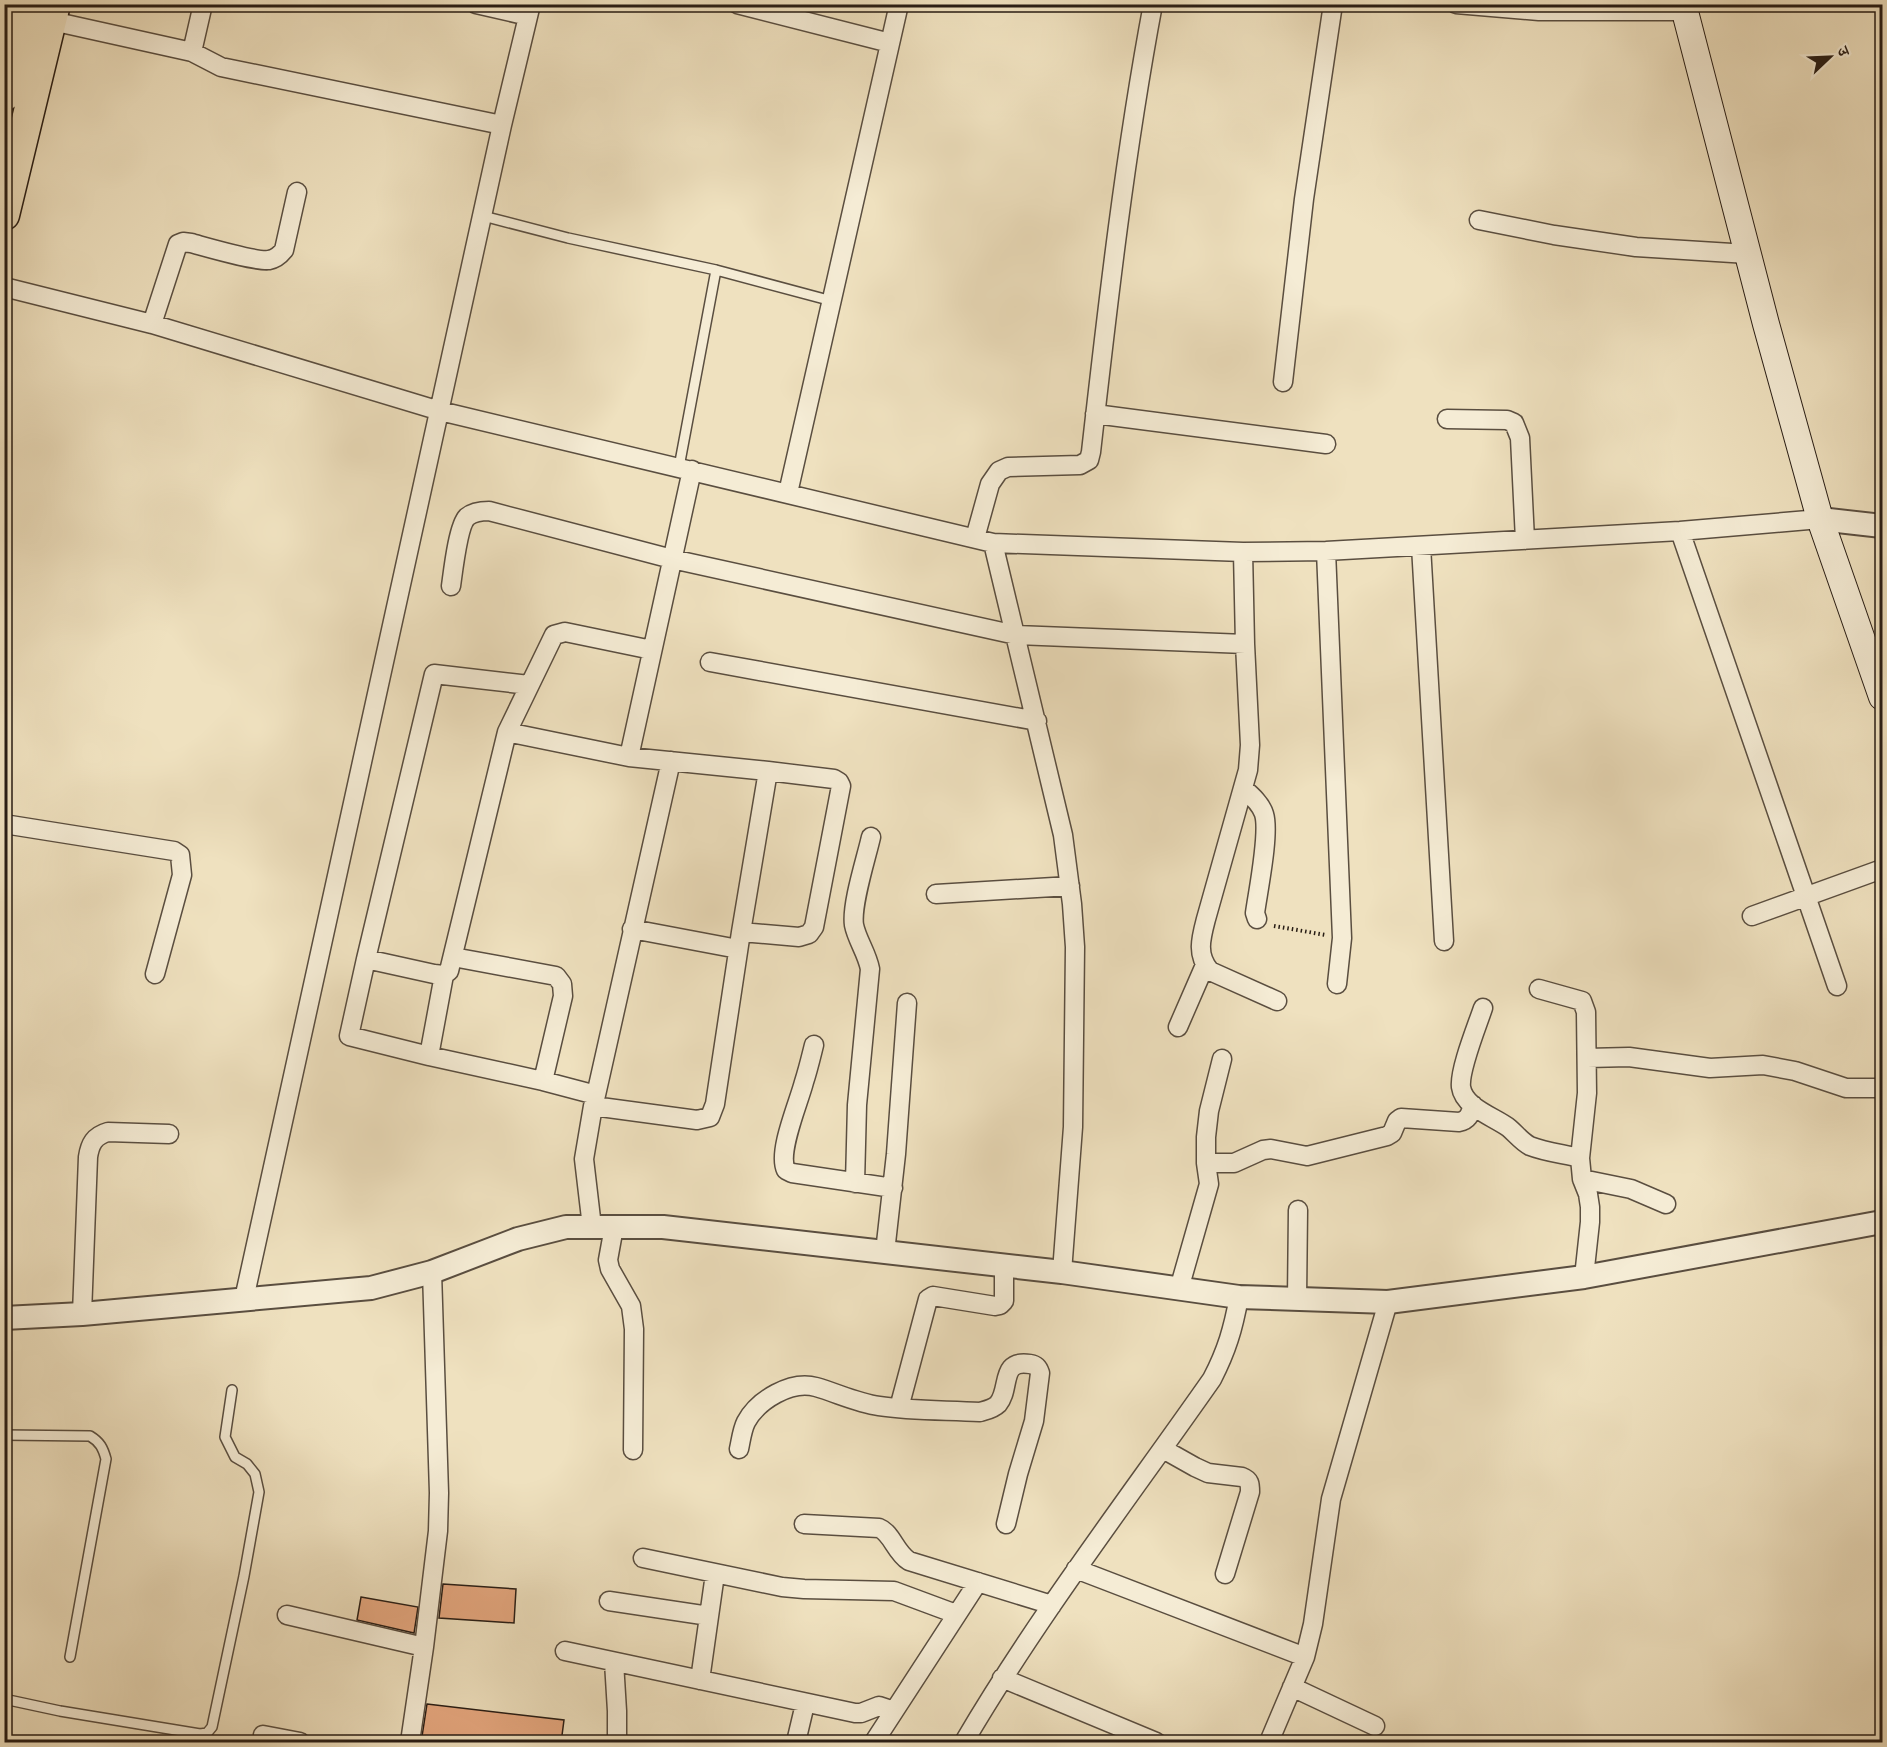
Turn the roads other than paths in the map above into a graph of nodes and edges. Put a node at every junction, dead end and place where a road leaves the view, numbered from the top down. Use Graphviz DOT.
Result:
graph roads {
  1 [pos="203,4"];
  2 [pos="476,4"];
  3 [pos="737,4"];
  4 [pos="898,4"];
  5 [pos="1153,4"];
  6 [pos="1333,4"];
  7 [pos="1456,4"];
  8 [pos="1684,8"];
  9 [pos="530,10"];
  10 [pos="39,11"];
  11 [pos="890,43"];
  12 [pos="192,52"];
  13 [pos="4,96"];
  14 [pos="502,125"];
  15 [pos="297,192"];
  16 [pos="4,215"];
  17 [pos="483,216"];
  18 [pos="1479,220"];
  19 [pos="1748,254"];
  20 [pos="716,270"];
  21 [pos="4,287"];
  22 [pos="832,301"];
  23 [pos="152,324"];
  24 [pos="1283,382"];
  25 [pos="441,411"];
  26 [pos="1095,414"];
  27 [pos="1447,419"];
  28 [pos="1326,444"];
  29 [pos="685,468"];
  30 [pos="788,493"];
  31 [pos="1820,519"];
  32 [pos="1882,526"];
  33 [pos="1680,531"];
  34 [pos="1525,540"];
  35 [pos="984,541"];
  36 [pos="1421,546"];
  37 [pos="1326,551"];
  38 [pos="1243,552"];
  39 [pos="672,559"];
  40 [pos="451,586"];
  41 [pos="1016,635"];
  42 [pos="1245,644"];
  43 [pos="652,650"];
  44 [pos="711,662"];
  45 [pos="528,685"];
  46 [pos="1882,697"];
  47 [pos="1037,721"];
  48 [pos="507,732"];
  49 [pos="629,757"];
  50 [pos="670,760"];
  51 [pos="768,771"];
  52 [pos="1244,789"];
  53 [pos="4,824"];
  54 [pos="871,837"];
  55 [pos="1882,869"];
  56 [pos="1070,886"];
  57 [pos="936,894"];
  58 [pos="1806,896"];
  59 [pos="1752,916"];
  60 [pos="1257,919"];
  61 [pos="632,928"];
  62 [pos="739,940"];
  63 [pos="1444,941"];
  64 [pos="453,957"];
  65 [pos="366,959"];
  66 [pos="1205,965"];
  67 [pos="155,974"];
  68 [pos="444,975"];
  69 [pos="1337,984"];
  70 [pos="1837,986"];
  71 [pos="1539,989"];
  72 [pos="1277,1001"];
  73 [pos="907,1003"];
  74 [pos="1483,1008"];
  75 [pos="1178,1027"];
  76 [pos="814,1045"];
  77 [pos="429,1056"];
  78 [pos="1587,1058"];
  79 [pos="1221,1059"];
  80 [pos="543,1081"];
  81 [pos="1882,1088"];
  82 [pos="594,1100"];
  83 [pos="1473,1105"];
  84 [pos="170,1134"];
  85 [pos="1580,1158"];
  86 [pos="1206,1162"];
  87 [pos="1582,1179"];
  88 [pos="855,1183"];
  89 [pos="893,1188"];
  90 [pos="1666,1204"];
  91 [pos="1298,1210"];
  92 [pos="1882,1222"];
  93 [pos="603,1227"];
  94 [pos="885,1252"];
  95 [pos="1004,1266"];
  96 [pos="432,1272"];
  97 [pos="1062,1272"];
  98 [pos="1584,1277"];
  99 [pos="1179,1289"];
  100 [pos="1239,1298"];
  101 [pos="244,1299"];
  102 [pos="1297,1299"];
  103 [pos="1388,1302"];
  104 [pos="82,1314"];
  105 [pos="4,1318"];
  106 [pos="232,1390"];
  107 [pos="899,1408"];
  108 [pos="4,1435"];
  109 [pos="739,1449"];
  110 [pos="1163,1449"];
  111 [pos="633,1450"];
  112 [pos="804,1524"];
  113 [pos="1006,1524"];
  114 [pos="643,1558"];
  115 [pos="1076,1569"];
  116 [pos="715,1574"];
  117 [pos="1225,1574"];
  118 [pos="978,1582"];
  119 [pos="609,1601"];
  120 [pos="1052,1605"];
  121 [pos="956,1614"];
  122 [pos="287,1615"];
  123 [pos="709,1616"];
  124 [pos="424,1647"];
  125 [pos="565,1651"];
  126 [pos="70,1657"];
  127 [pos="1305,1657"];
  128 [pos="614,1662"];
  129 [pos="1002,1678"];
  130 [pos="700,1680"];
  131 [pos="1292,1688"];
  132 [pos="4,1699"];
  133 [pos="805,1704"];
  134 [pos="894,1711"];
  135 [pos="1375,1726"];
  136 [pos="207,1733"];
  137 [pos="263,1735"];
  138 [pos="210,1743"];
  139 [pos="300,1743"];
  140 [pos="410,1743"];
  141 [pos="617,1743"];
  142 [pos="796,1743"];
  143 [pos="874,1743"];
  144 [pos="964,1743"];
  145 [pos="1156,1743"];
  146 [pos="1269,1743"];
  1 -- 12 [label="street"];
  2 -- 9 [label="street"];
  3 -- 11 [label="street"];
  4 -- 11 [label="street"];
  5 -- 26 [label="street"];
  6 -- 24 [label="street"];
  7 -- 8 [label="street"];
  8 -- 19 [label="main road"];
  9 -- 14 [label="street"];
  10 -- 12 [label="street"];
  10 -- 13 [label="highway"];
  10 -- 16 [label="highway"];
  11 -- 22 [label="street"];
  12 -- 14 [label="street"];
  14 -- 17 [label="street"];
  15 -- 23 [label="street"];
  17 -- 20 [label="lane"];
  17 -- 25 [label="street"];
  18 -- 19 [label="street"];
  19 -- 31 [label="main road"];
  20 -- 22 [label="lane"];
  20 -- 29 [label="lane"];
  21 -- 23 [label="street"];
  22 -- 30 [label="street"];
  23 -- 25 [label="street"];
  25 -- 29 [label="street"];
  25 -- 101 [label="street"];
  26 -- 28 [label="street"];
  26 -- 35 [label="street"];
  27 -- 34 [label="street"];
  29 -- 30 [label="street"];
  29 -- 39 [label="street"];
  30 -- 35 [label="street"];
  31 -- 32 [label="street"];
  31 -- 33 [label="street"];
  31 -- 46 [label="main road"];
  33 -- 34 [label="street"];
  33 -- 58 [label="street"];
  34 -- 36 [label="street"];
  35 -- 38 [label="street"];
  35 -- 41 [label="street"];
  36 -- 37 [label="street"];
  36 -- 63 [label="street"];
  37 -- 38 [label="street"];
  37 -- 69 [label="street"];
  38 -- 42 [label="street"];
  39 -- 40 [label="street"];
  39 -- 41 [label="street"];
  39 -- 43 [label="street"];
  41 -- 42 [label="street"];
  41 -- 47 [label="street"];
  42 -- 52 [label="street"];
  43 -- 45 [label="street"];
  43 -- 49 [label="street"];
  44 -- 47 [label="street"];
  45 -- 48 [label="street"];
  45 -- 65 [label="street"];
  47 -- 56 [label="street"];
  48 -- 49 [label="street"];
  48 -- 64 [label="street"];
  49 -- 50 [label="street"];
  50 -- 51 [label="street"];
  50 -- 61 [label="street"];
  51 -- 62 [label="street"];
  51 -- 62 [label="street"];
  52 -- 60 [label="street"];
  52 -- 66 [label="street"];
  53 -- 67 [label="street"];
  54 -- 88 [label="street"];
  55 -- 58 [label="street"];
  56 -- 57 [label="street"];
  56 -- 97 [label="street"];
  58 -- 59 [label="street"];
  58 -- 70 [label="street"];
  61 -- 62 [label="street"];
  61 -- 82 [label="street"];
  62 -- 82 [label="street"];
  64 -- 68 [label="street"];
  64 -- 80 [label="street"];
  65 -- 68 [label="street"];
  65 -- 77 [label="street"];
  66 -- 72 [label="street"];
  66 -- 75 [label="street"];
  68 -- 77 [label="street"];
  71 -- 78 [label="street"];
  73 -- 89 [label="street"];
  74 -- 83 [label="street"];
  76 -- 88 [label="street"];
  77 -- 80 [label="street"];
  78 -- 81 [label="street"];
  78 -- 85 [label="street"];
  79 -- 86 [label="street"];
  80 -- 82 [label="street"];
  82 -- 93 [label="street"];
  83 -- 85 [label="street"];
  83 -- 86 [label="street"];
  84 -- 104 [label="street"];
  85 -- 87 [label="street"];
  86 -- 99 [label="street"];
  87 -- 90 [label="street"];
  87 -- 98 [label="street"];
  88 -- 89 [label="street"];
  89 -- 94 [label="street"];
  91 -- 102 [label="street"];
  92 -- 98 [label="street"];
  93 -- 94 [label="street"];
  93 -- 96 [label="street"];
  93 -- 111 [label="street"];
  94 -- 95 [label="street"];
  95 -- 97 [label="street"];
  95 -- 107 [label="street"];
  96 -- 101 [label="street"];
  96 -- 124 [label="street"];
  97 -- 99 [label="street"];
  98 -- 103 [label="street"];
  99 -- 100 [label="street"];
  100 -- 102 [label="street"];
  100 -- 110 [label="street"];
  101 -- 104 [label="street"];
  102 -- 103 [label="street"];
  103 -- 127 [label="street"];
  104 -- 105 [label="street"];
  106 -- 136 [label="lane"];
  107 -- 109 [label="street"];
  107 -- 113 [label="street"];
  108 -- 126 [label="lane"];
  110 -- 115 [label="street"];
  110 -- 117 [label="street"];
  112 -- 118 [label="street"];
  114 -- 116 [label="street"];
  115 -- 120 [label="street"];
  115 -- 127 [label="street"];
  116 -- 121 [label="street"];
  116 -- 123 [label="street"];
  118 -- 120 [label="street"];
  118 -- 121 [label="street"];
  119 -- 123 [label="street"];
  120 -- 129 [label="street"];
  121 -- 134 [label="street"];
  122 -- 124 [label="street"];
  123 -- 130 [label="street"];
  124 -- 140 [label="street"];
  125 -- 128 [label="street"];
  127 -- 131 [label="street"];
  128 -- 130 [label="street"];
  128 -- 141 [label="street"];
  129 -- 144 [label="street"];
  129 -- 145 [label="street"];
  130 -- 133 [label="street"];
  131 -- 135 [label="street"];
  131 -- 146 [label="street"];
  132 -- 136 [label="lane"];
  133 -- 134 [label="street"];
  133 -- 142 [label="street"];
  134 -- 143 [label="street"];
  136 -- 138 [label="lane"];
  137 -- 139 [label="street"];
}
